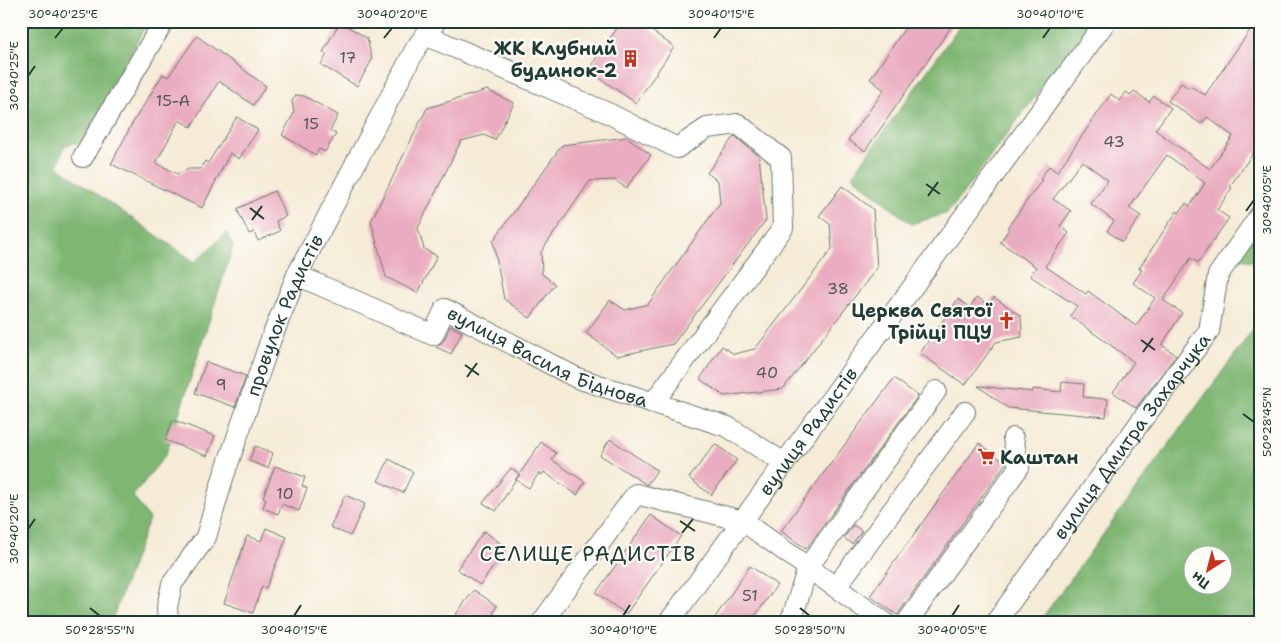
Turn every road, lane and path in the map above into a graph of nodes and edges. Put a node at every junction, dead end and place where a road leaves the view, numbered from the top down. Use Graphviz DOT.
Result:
graph roads {
  1 [pos="164,21"];
  2 [pos="1106,21"];
  3 [pos="431,28"];
  4 [pos="83,157"];
  5 [pos="1260,215"];
  6 [pos="296,275"];
  7 [pos="936,391"];
  8 [pos="653,403"];
  9 [pos="964,412"];
  10 [pos="1013,438"];
  11 [pos="784,463"];
  12 [pos="743,521"];
  13 [pos="808,567"];
  14 [pos="836,587"];
  15 [pos="545,621"];
  16 [pos="168,622"];
  17 [pos="669,622"];
  18 [pos="789,622"];
  19 [pos="884,622"];
  20 [pos="907,622"];
  21 [pos="996,622"];
  1 -- 4 [label="street"];
  2 -- 11 [label="street, вулиця Радистів"];
  3 -- 6 [label="street, провулок Радистів"];
  3 -- 8 [label="street"];
  5 -- 21 [label="street, вулиця Дмитра Захарчука"];
  6 -- 8 [label="street, вулиця Василя Біднова"];
  6 -- 16 [label="street, провулок Радистів"];
  7 -- 13 [label="street"];
  8 -- 11 [label="street, вулиця Василя Біднова"];
  9 -- 14 [label="street"];
  10 -- 20 [label="street"];
  11 -- 12 [label="street, вулиця Радистів"];
  12 -- 13 [label="street"];
  12 -- 15 [label="street"];
  12 -- 17 [label="street, вулиця Радистів"];
  13 -- 14 [label="street"];
  13 -- 18 [label="street"];
  14 -- 19 [label="street"];
}
